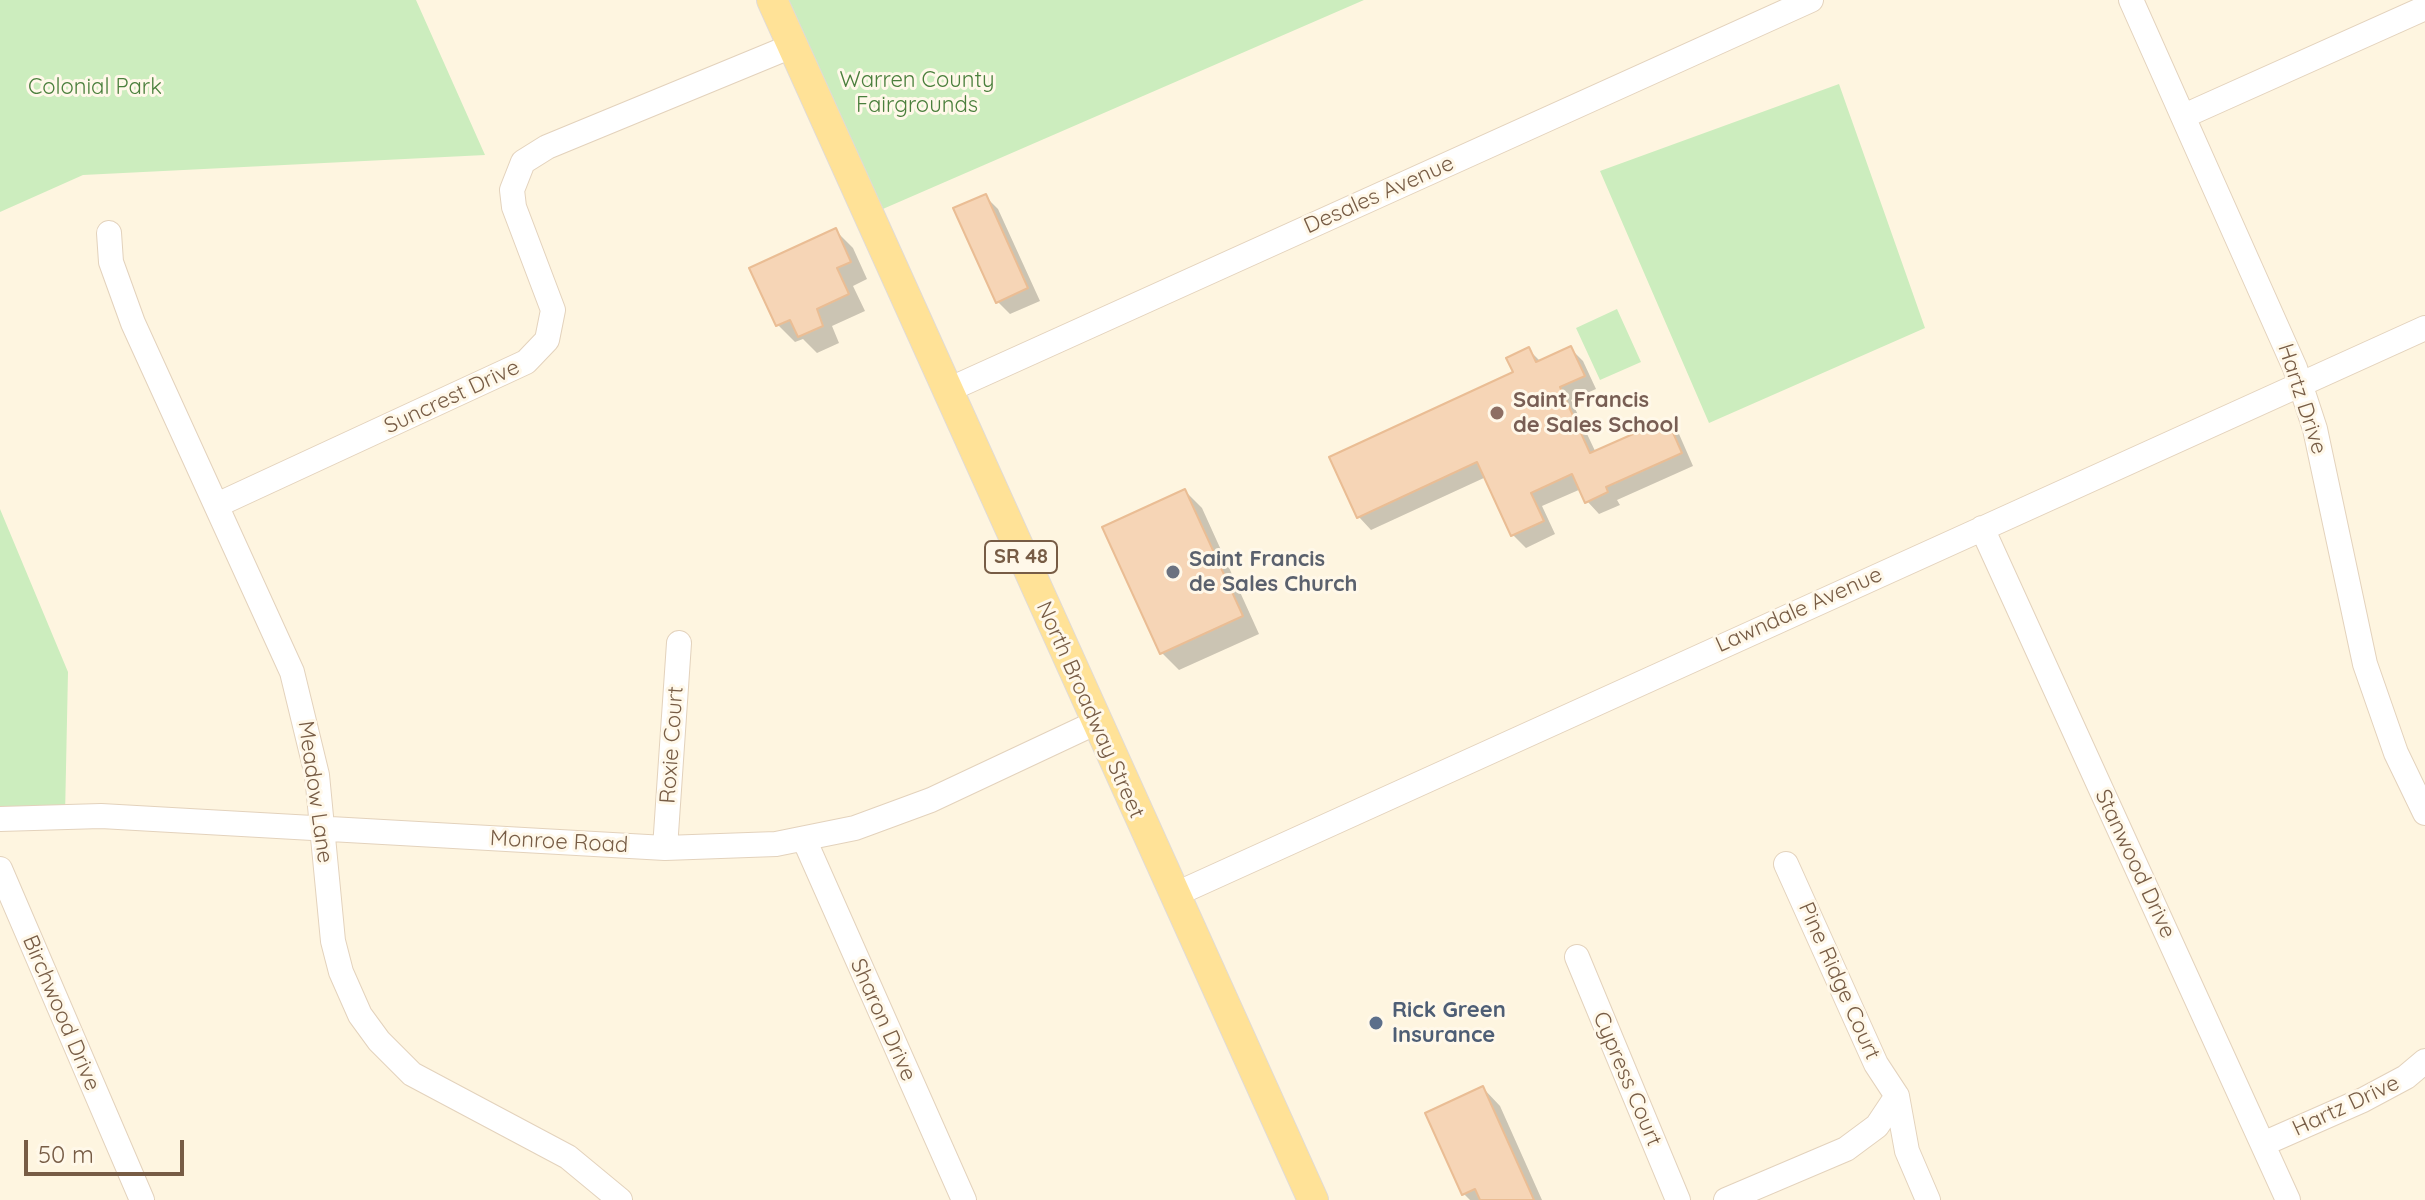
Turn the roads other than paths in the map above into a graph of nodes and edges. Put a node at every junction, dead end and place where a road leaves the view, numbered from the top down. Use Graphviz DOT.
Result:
graph roads {
  1 [pos="772,0"];
  2 [pos="1811,0"];
  3 [pos="2131,0"];
  4 [pos="2425,8"];
  5 [pos="792,46"];
  6 [pos="2184,116"];
  7 [pos="109,233"];
  8 [pos="2425,328"];
  9 [pos="2300,384"];
  10 [pos="946,391"];
  11 [pos="217,505"];
  12 [pos="1982,528"];
  13 [pos="679,643"];
  14 [pos="1095,723"];
  15 [pos="2425,813"];
  16 [pos="0,819"];
  17 [pos="322,828"];
  18 [pos="804,839"];
  19 [pos="665,848"];
  20 [pos="1786,864"];
  21 [pos="0,869"];
  22 [pos="1174,895"];
  23 [pos="1577,957"];
  24 [pos="2425,1061"];
  25 [pos="1897,1096"];
  26 [pos="2263,1144"];
  27 [pos="142,1200"];
  28 [pos="620,1200"];
  29 [pos="964,1200"];
  30 [pos="1313,1200"];
  31 [pos="1678,1200"];
  32 [pos="1726,1200"];
  33 [pos="1928,1200"];
  34 [pos="2288,1200"];
  1 -- 5 [label="main road, North Broadway Street / SR 48"];
  2 -- 10 [label="street, Desales Avenue"];
  3 -- 6 [label="street, Hartz Drive"];
  4 -- 6 [label="street"];
  5 -- 10 [label="main road, North Broadway Street / SR 48"];
  5 -- 11 [label="street, Suncrest Drive"];
  6 -- 9 [label="street, Hartz Drive"];
  7 -- 11 [label="street, Meadow Lane"];
  8 -- 9 [label="street, Lawndale Avenue"];
  9 -- 12 [label="street, Lawndale Avenue"];
  9 -- 15 [label="street, Hartz Drive"];
  10 -- 14 [label="main road, North Broadway Street / SR 48"];
  11 -- 17 [label="street, Meadow Lane"];
  12 -- 22 [label="street, Lawndale Avenue"];
  12 -- 26 [label="street, Stanwood Drive"];
  13 -- 19 [label="street, Roxie Court"];
  14 -- 18 [label="street, Monroe Road"];
  14 -- 22 [label="main road, North Broadway Street / SR 48"];
  16 -- 17 [label="street, Monroe Road"];
  17 -- 19 [label="street, Monroe Road"];
  17 -- 28 [label="street, Meadow Lane"];
  18 -- 19 [label="street, Monroe Road"];
  18 -- 29 [label="street, Sharon Drive"];
  20 -- 25 [label="street, Pine Ridge Court"];
  21 -- 27 [label="street, Birchwood Drive"];
  22 -- 30 [label="main road, North Broadway Street / SR 48"];
  23 -- 31 [label="street, Cypress Court"];
  24 -- 26 [label="street, Hartz Drive"];
  25 -- 32 [label="street"];
  25 -- 33 [label="street"];
  26 -- 34 [label="street, Stanwood Drive"];
}
